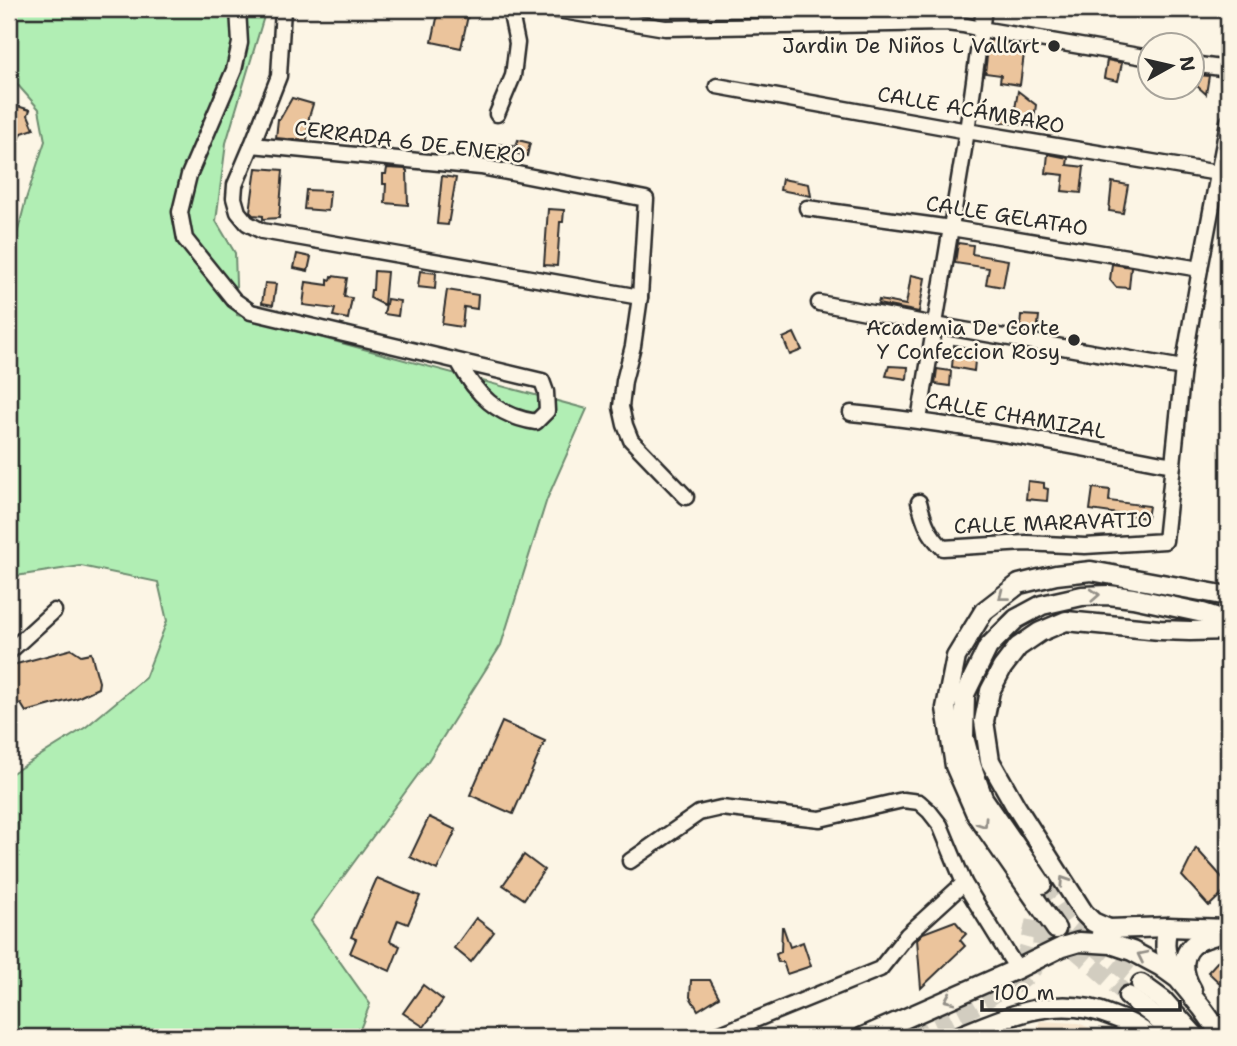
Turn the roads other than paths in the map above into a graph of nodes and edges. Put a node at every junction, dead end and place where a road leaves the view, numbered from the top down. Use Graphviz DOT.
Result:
graph roads {
  1 [pos="238,9"];
  2 [pos="283,9"];
  3 [pos="509,9"];
  4 [pos="551,9"];
  5 [pos="984,9"];
  6 [pos="981,29"];
  7 [pos="1136,56"];
  8 [pos="1206,66"];
  9 [pos="1228,69"];
  10 [pos="717,86"];
  11 [pos="497,114"];
  12 [pos="1228,122"];
  13 [pos="967,131"];
  14 [pos="252,145"];
  15 [pos="1218,173"];
  16 [pos="807,208"];
  17 [pos="951,228"];
  18 [pos="1200,269"];
  19 [pos="640,297"];
  20 [pos="820,303"];
  21 [pos="935,325"];
  22 [pos="458,361"];
  23 [pos="1183,368"];
  24 [pos="851,413"];
  25 [pos="919,420"];
  26 [pos="1173,464"];
  27 [pos="685,497"];
  28 [pos="919,502"];
  29 [pos="1228,596"];
  30 [pos="54,611"];
  31 [pos="1228,626"];
  32 [pos="9,652"];
  33 [pos="1033,858"];
  34 [pos="630,861"];
  35 [pos="964,883"];
  36 [pos="1035,886"];
  37 [pos="1038,913"];
  38 [pos="1168,927"];
  39 [pos="1056,929"];
  40 [pos="1110,929"];
  41 [pos="1228,930"];
  42 [pos="1079,942"];
  43 [pos="1017,969"];
  44 [pos="1178,979"];
  45 [pos="1202,1008"];
  46 [pos="713,1037"];
  47 [pos="863,1037"];
  48 [pos="957,1037"];
  49 [pos="1150,1037"];
  50 [pos="1175,1037"];
  51 [pos="1196,1037"];
  52 [pos="1223,1037"];
  1 -- 22 [label="street"];
  2 -- 14 [label="street"];
  3 -- 11 [label="street"];
  4 -- 6 [label="street"];
  5 -- 6 [label="street"];
  6 -- 7 [label="street"];
  6 -- 13 [label="street"];
  8 -- 9 [label="street"];
  10 -- 13 [label="street, CALLE ACÁMBARO"];
  12 -- 15 [label="street"];
  13 -- 15 [label="street, CALLE ACÁMBARO"];
  13 -- 17 [label="street"];
  14 -- 19 [label="street"];
  14 -- 19 [label="street, CERRADA 6 DE ENERO"];
  15 -- 18 [label="street"];
  16 -- 17 [label="street, CALLE GELATAO"];
  17 -- 18 [label="street, CALLE GELATAO"];
  17 -- 21 [label="street"];
  18 -- 23 [label="street"];
  19 -- 27 [label="street"];
  20 -- 21 [label="street"];
  21 -- 23 [label="street"];
  21 -- 25 [label="street"];
  22 -- 22 [label="street"];
  23 -- 26 [label="street"];
  24 -- 25 [label="street, CALLE CHAMIZAL"];
  25 -- 26 [label="street, CALLE CHAMIZAL"];
  26 -- 28 [label="street, CALLE MARAVATIO"];
  29 -- 36 [label="main road, one-way"];
  30 -- 32 [label="street"];
  31 -- 33 [label="main road"];
  36 -- 31 [label="main road, one-way"];
  40 -- 31 [label="main road, one-way"];
  34 -- 35 [label="street"];
  35 -- 43 [label="street"];
  35 -- 46 [label="street"];
  36 -- 37 [label="main road"];
  36 -- 39 [label="main road"];
  38 -- 40 [label="main road"];
  38 -- 41 [label="main road"];
  38 -- 44 [label="main road"];
  40 -- 42 [label="main road"];
  41 -- 45 [label="main road"];
  42 -- 43 [label="main road"];
  44 -- 42 [label="main road, one-way"];
  43 -- 47 [label="main road, one-way"];
  44 -- 45 [label="main road"];
  45 -- 52 [label="main road"];
  48 -- 49 [label="main road"];
  50 -- 51 [label="main road"];
}
